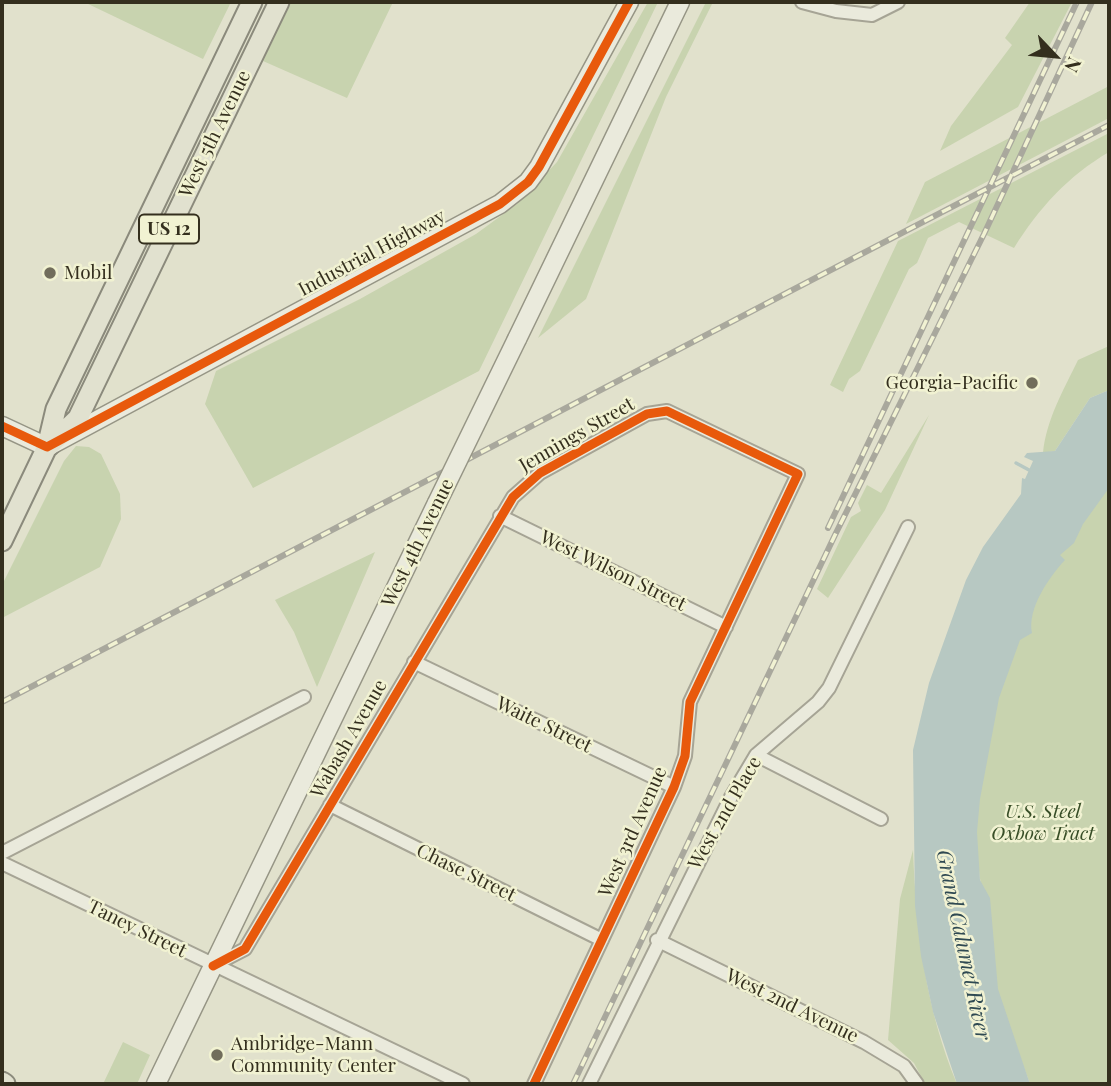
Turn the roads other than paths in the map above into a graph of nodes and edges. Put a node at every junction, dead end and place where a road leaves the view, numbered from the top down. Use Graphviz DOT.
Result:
graph roads {
  1 [pos="253,2"];
  2 [pos="279,2"];
  3 [pos="629,2"];
  4 [pos="680,2"];
  5 [pos="802,2"];
  6 [pos="898,2"];
  7 [pos="161,194"];
  8 [pos="181,204"];
  9 [pos="2,426"];
  10 [pos="47,447"];
  11 [pos="798,474"];
  12 [pos="500,516"];
  13 [pos="908,527"];
  14 [pos="2,541"];
  15 [pos="726,626"];
  16 [pos="414,662"];
  17 [pos="304,697"];
  18 [pos="756,755"];
  19 [pos="674,787"];
  20 [pos="330,805"];
  21 [pos="881,819"];
  22 [pos="2,853"];
  23 [pos="2,863"];
  24 [pos="602,940"];
  25 [pos="657,940"];
  26 [pos="213,966"];
  27 [pos="156,1084"];
  28 [pos="463,1084"];
  29 [pos="534,1084"];
  30 [pos="589,1084"];
  31 [pos="917,1084"];
  1 -- 7 [label="main road, West 5th Avenue / US 12"];
  2 -- 8 [label="main road, West 5th Avenue / US 12"];
  3 -- 10 [label="main road, Industrial Highway"];
  4 -- 26 [label="main road, West 4th Avenue, bridge"];
  5 -- 6 [label="street"];
  7 -- 8 [label="main road"];
  7 -- 10 [label="main road, West 5th Avenue / US 12"];
  8 -- 10 [label="main road, West 5th Avenue / US 12"];
  9 -- 10 [label="main road"];
  10 -- 14 [label="main road, West 5th Avenue / US 12"];
  11 -- 12 [label="street, Jennings Street"];
  11 -- 15 [label="street, West 3rd Avenue"];
  12 -- 15 [label="street, West Wilson Street"];
  12 -- 16 [label="street, Wabash Avenue"];
  13 -- 18 [label="street, West 2nd Place"];
  15 -- 19 [label="street, West 3rd Avenue"];
  16 -- 19 [label="street, Waite Street"];
  16 -- 20 [label="street, Wabash Avenue"];
  17 -- 22 [label="street"];
  18 -- 21 [label="street"];
  18 -- 25 [label="street, West 2nd Place"];
  19 -- 24 [label="street, West 3rd Avenue"];
  20 -- 24 [label="street, Chase Street"];
  20 -- 26 [label="street, Wabash Avenue"];
  23 -- 26 [label="street, Taney Street"];
  24 -- 29 [label="street, West 3rd Avenue"];
  25 -- 30 [label="street, West 2nd Place"];
  25 -- 31 [label="street, West 2nd Avenue"];
  26 -- 27 [label="main road, West 4th Avenue"];
  26 -- 28 [label="street, Taney Street"];
}
